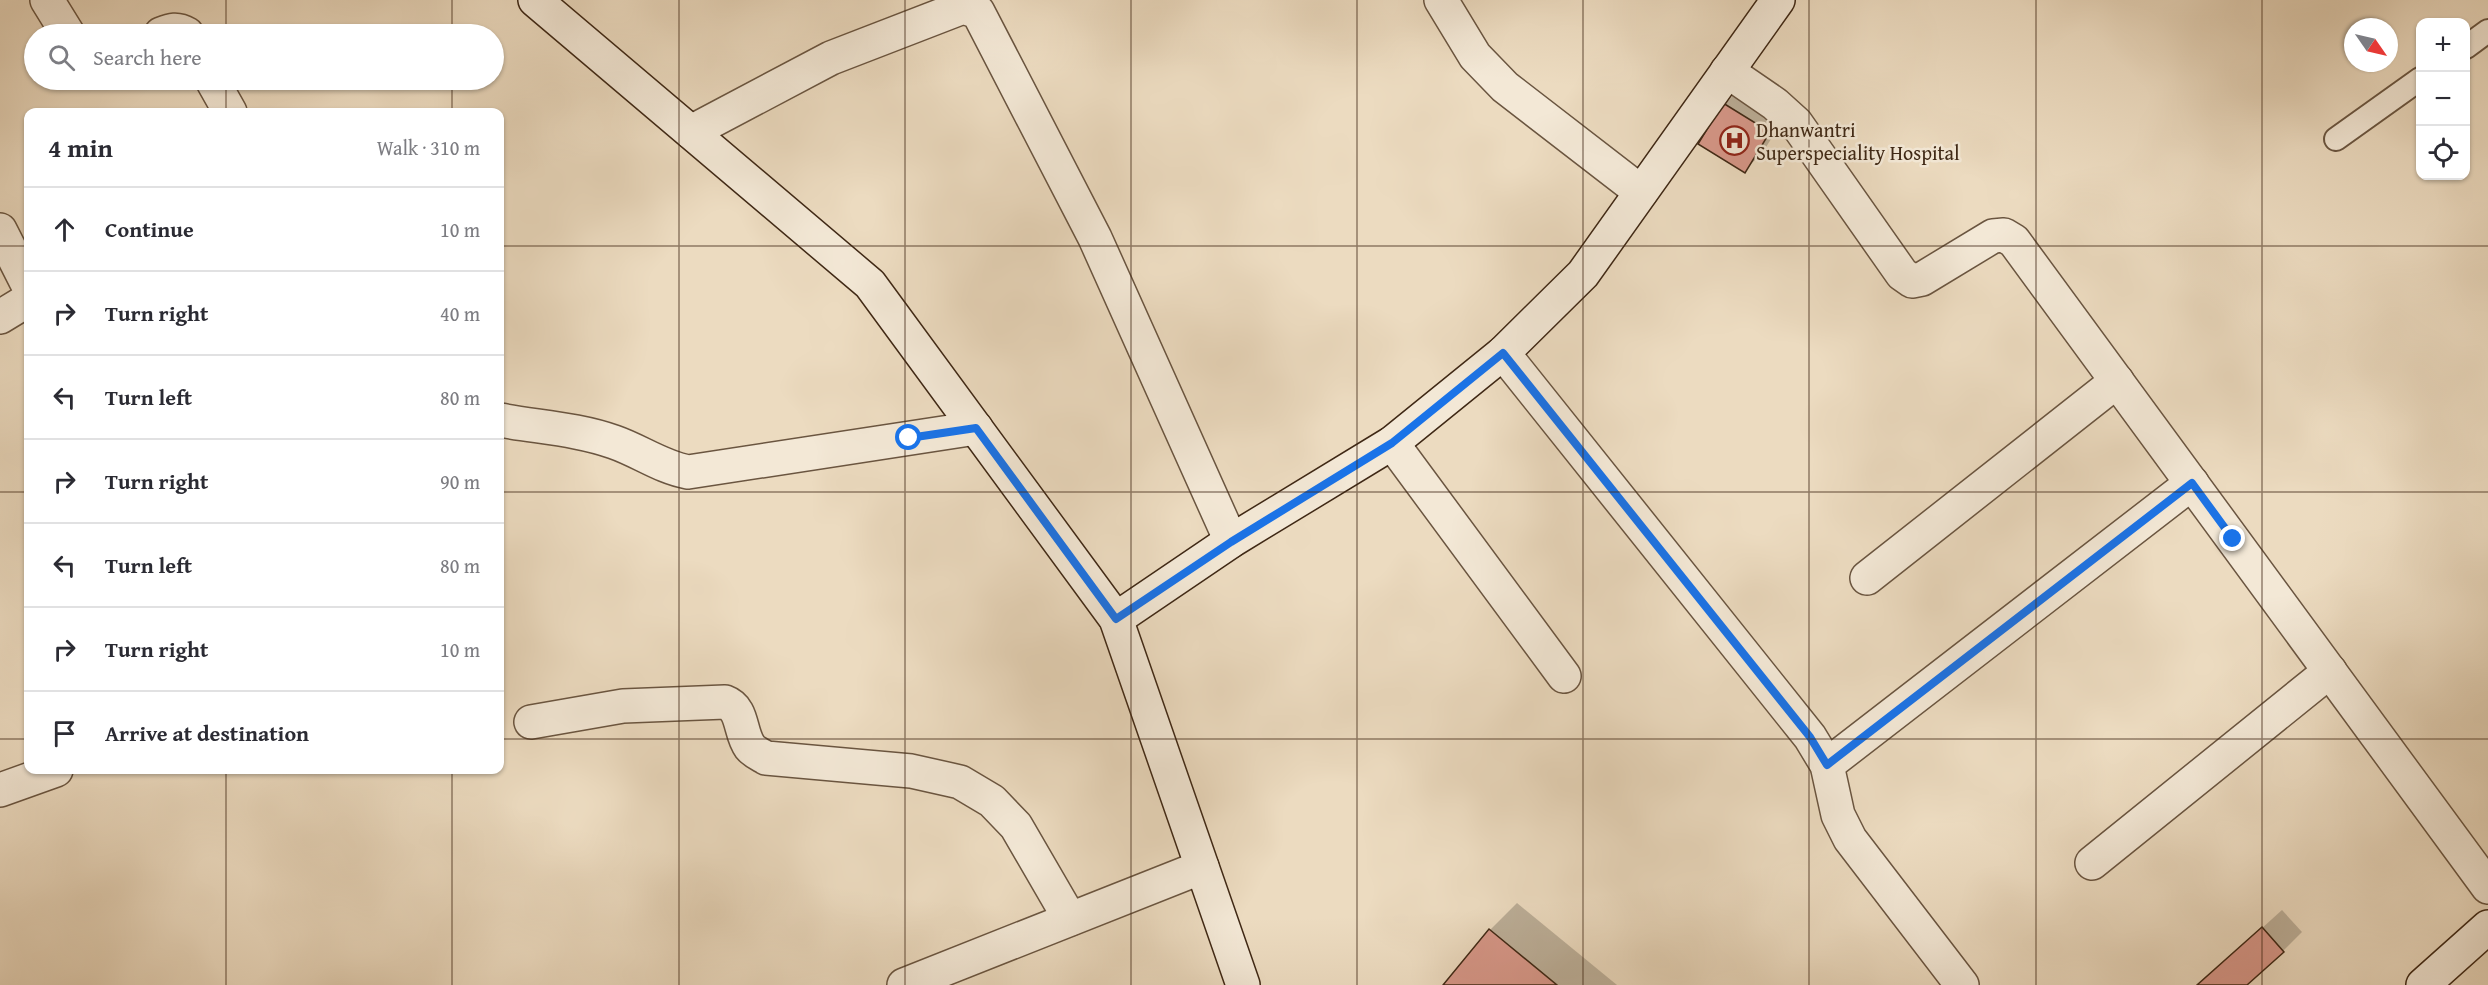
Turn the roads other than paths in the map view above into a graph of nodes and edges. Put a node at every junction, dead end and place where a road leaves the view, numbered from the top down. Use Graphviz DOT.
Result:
graph roads {
  1 [pos="47,0"];
  2 [pos="535,0"];
  3 [pos="1441,0"];
  4 [pos="1779,0"];
  5 [pos="62,24"];
  6 [pos="1727,70"];
  7 [pos="2416,83"];
  8 [pos="218,90"];
  9 [pos="228,108"];
  10 [pos="691,132"];
  11 [pos="2336,139"];
  12 [pos="1641,192"];
  13 [pos="0,230"];
  14 [pos="24,277"];
  15 [pos="24,302"];
  16 [pos="0,317"];
  17 [pos="1503,353"];
  18 [pos="2117,381"];
  19 [pos="504,421"];
  20 [pos="976,428"];
  21 [pos="1392,443"];
  22 [pos="2192,483"];
  23 [pos="1231,542"];
  24 [pos="1867,578"];
  25 [pos="1116,619"];
  26 [pos="2330,671"];
  27 [pos="1564,676"];
  28 [pos="531,722"];
  29 [pos="1827,765"];
  30 [pos="45,774"];
  31 [pos="0,790"];
  32 [pos="2092,863"];
  33 [pos="1202,867"];
  34 [pos="2488,887"];
  35 [pos="1071,919"];
  36 [pos="2488,927"];
  37 [pos="2432,982"];
  38 [pos="904,985"];
  39 [pos="1243,985"];
  40 [pos="1962,985"];
  1 -- 5 [label="street"];
  2 -- 10 [label="street"];
  3 -- 12 [label="street"];
  4 -- 6 [label="street"];
  6 -- 12 [label="street"];
  6 -- 18 [label="street"];
  7 -- 11 [label="lane"];
  8 -- 9 [label="street"];
  10 -- 20 [label="street"];
  10 -- 23 [label="street"];
  12 -- 17 [label="street"];
  13 -- 14 [label="street"];
  15 -- 16 [label="street"];
  17 -- 21 [label="street"];
  17 -- 29 [label="street"];
  18 -- 22 [label="street"];
  18 -- 24 [label="street"];
  19 -- 20 [label="street"];
  20 -- 25 [label="street"];
  21 -- 23 [label="street"];
  21 -- 27 [label="street"];
  22 -- 26 [label="street"];
  22 -- 29 [label="street"];
  23 -- 25 [label="street"];
  25 -- 33 [label="street"];
  26 -- 32 [label="street"];
  26 -- 34 [label="street"];
  28 -- 35 [label="street"];
  29 -- 40 [label="street"];
  30 -- 31 [label="street"];
  33 -- 35 [label="street"];
  33 -- 39 [label="street"];
  35 -- 38 [label="street"];
  36 -- 37 [label="street"];
}
